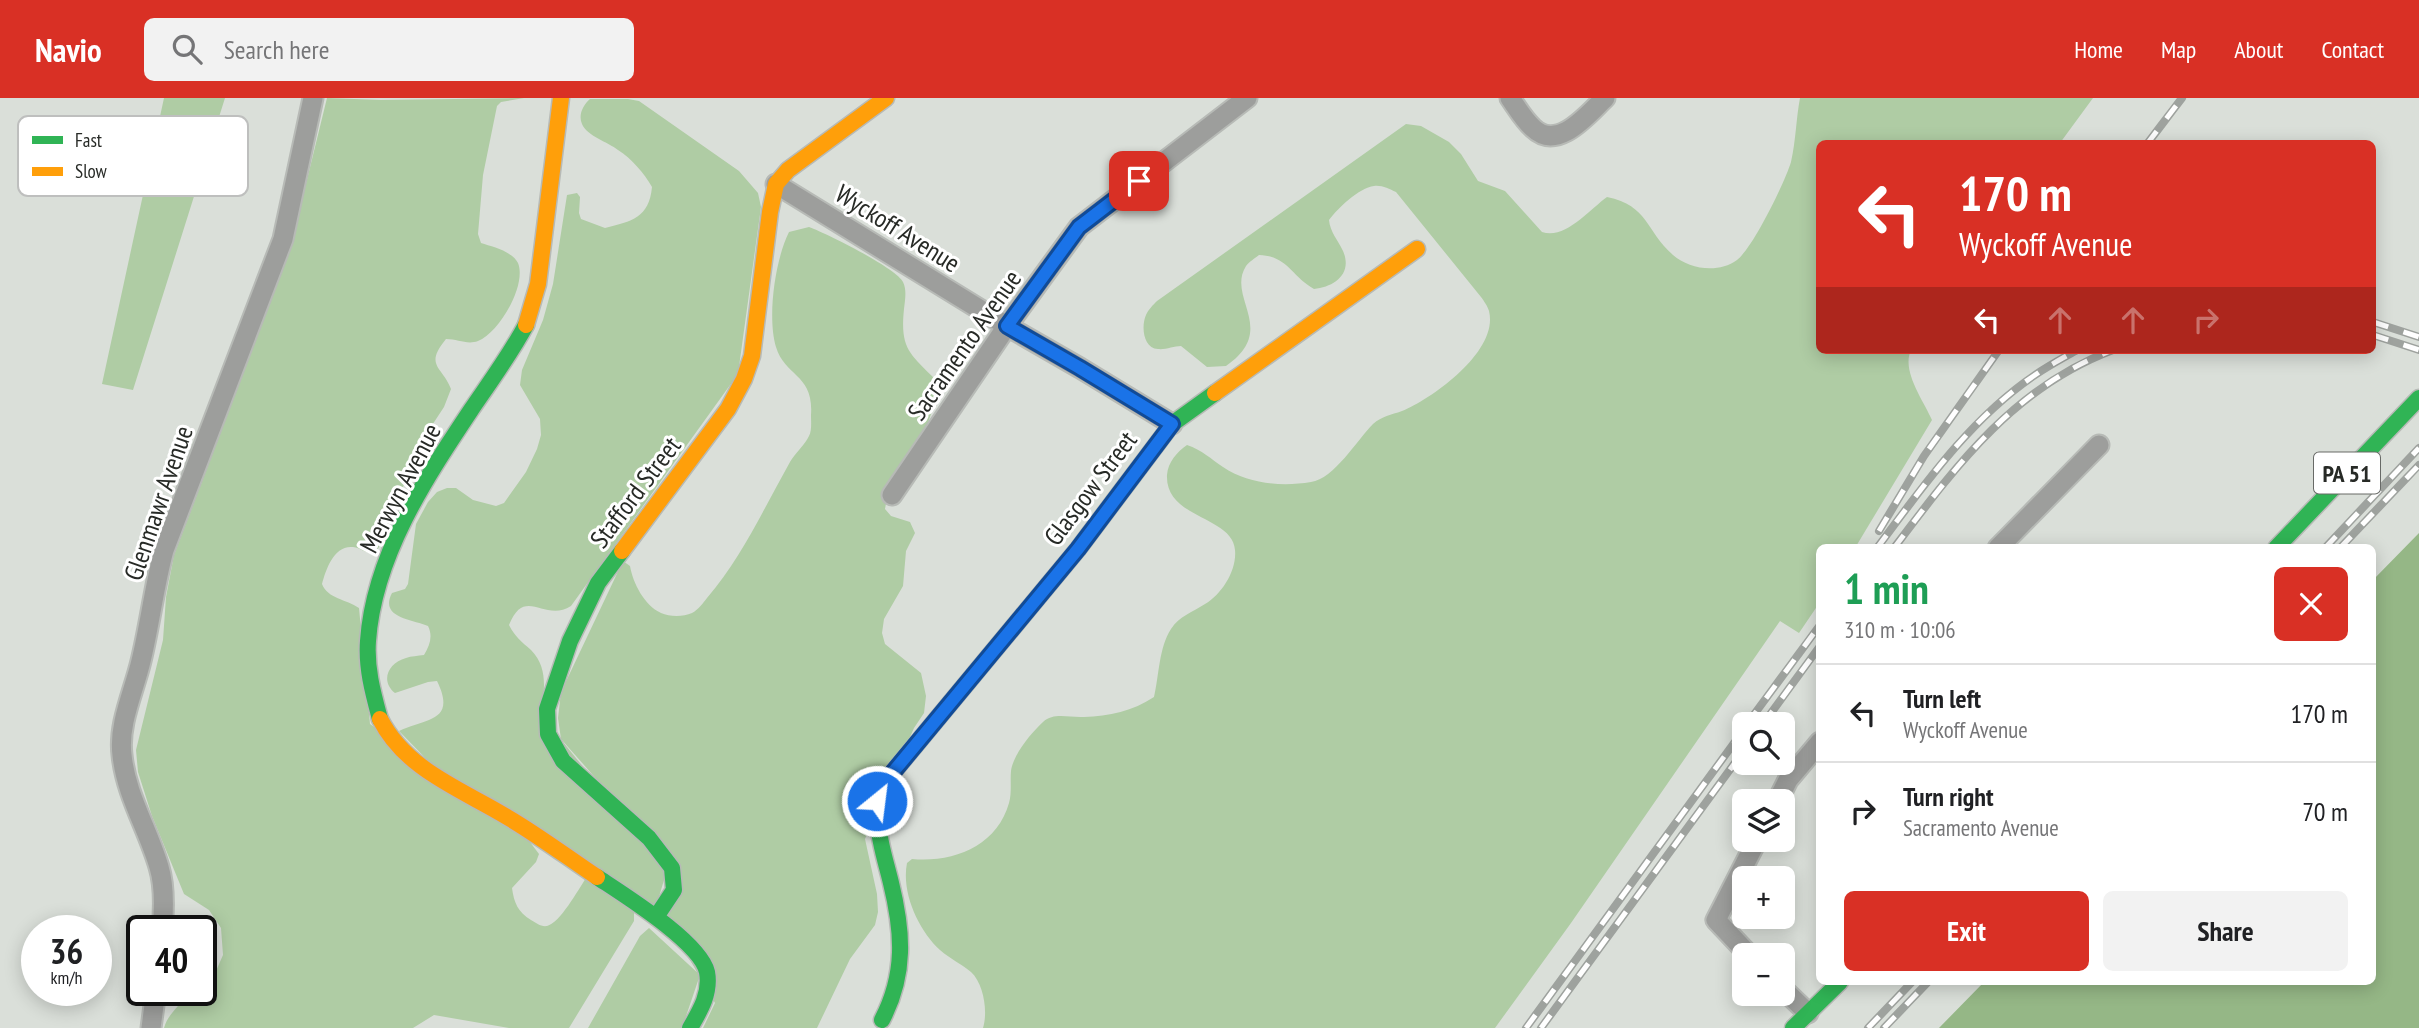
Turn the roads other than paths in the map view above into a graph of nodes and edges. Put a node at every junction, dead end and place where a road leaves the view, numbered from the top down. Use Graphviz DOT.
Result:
graph roads {
  1 [pos="313,98"];
  2 [pos="561,98"];
  3 [pos="886,98"];
  4 [pos="1247,98"];
  5 [pos="1510,98"];
  6 [pos="1605,98"];
  7 [pos="776,184"];
  8 [pos="1417,249"];
  9 [pos="1007,326"];
  10 [pos="2419,398"];
  11 [pos="1172,424"];
  12 [pos="2099,445"];
  13 [pos="892,495"];
  14 [pos="2002,544"];
  15 [pos="2280,544"];
  16 [pos="1816,747"];
  17 [pos="1784,789"];
  18 [pos="1751,852"];
  19 [pos="163,915"];
  20 [pos="656,917"];
  21 [pos="1738,943"];
  22 [pos="1837,985"];
  23 [pos="1795,1001"];
  24 [pos="154,1006"];
  25 [pos="1808,1013"];
  26 [pos="883,1020"];
  27 [pos="151,1028"];
  28 [pos="690,1028"];
  29 [pos="1793,1028"];
  1 -- 19 [label="street, Glenmawr Avenue"];
  2 -- 20 [label="street, Merwyn Avenue"];
  3 -- 7 [label="street"];
  4 -- 9 [label="street, Sacramento Avenue"];
  5 -- 6 [label="street"];
  7 -- 9 [label="street, Wyckoff Avenue"];
  7 -- 20 [label="street, Stafford Street"];
  8 -- 11 [label="street, Glasgow Street"];
  9 -- 11 [label="street, Wyckoff Avenue"];
  9 -- 13 [label="street, Sacramento Avenue"];
  10 -- 15 [label="street, PA 51"];
  11 -- 26 [label="street, Glasgow Street"];
  12 -- 14 [label="street"];
  16 -- 17 [label="street"];
  18 -- 21 [label="street"];
  20 -- 28 [label="street, Merwyn Avenue"];
  22 -- 25 [label="street"];
  23 -- 25 [label="street"];
  24 -- 27 [label="street"];
  25 -- 29 [label="street"];
}
